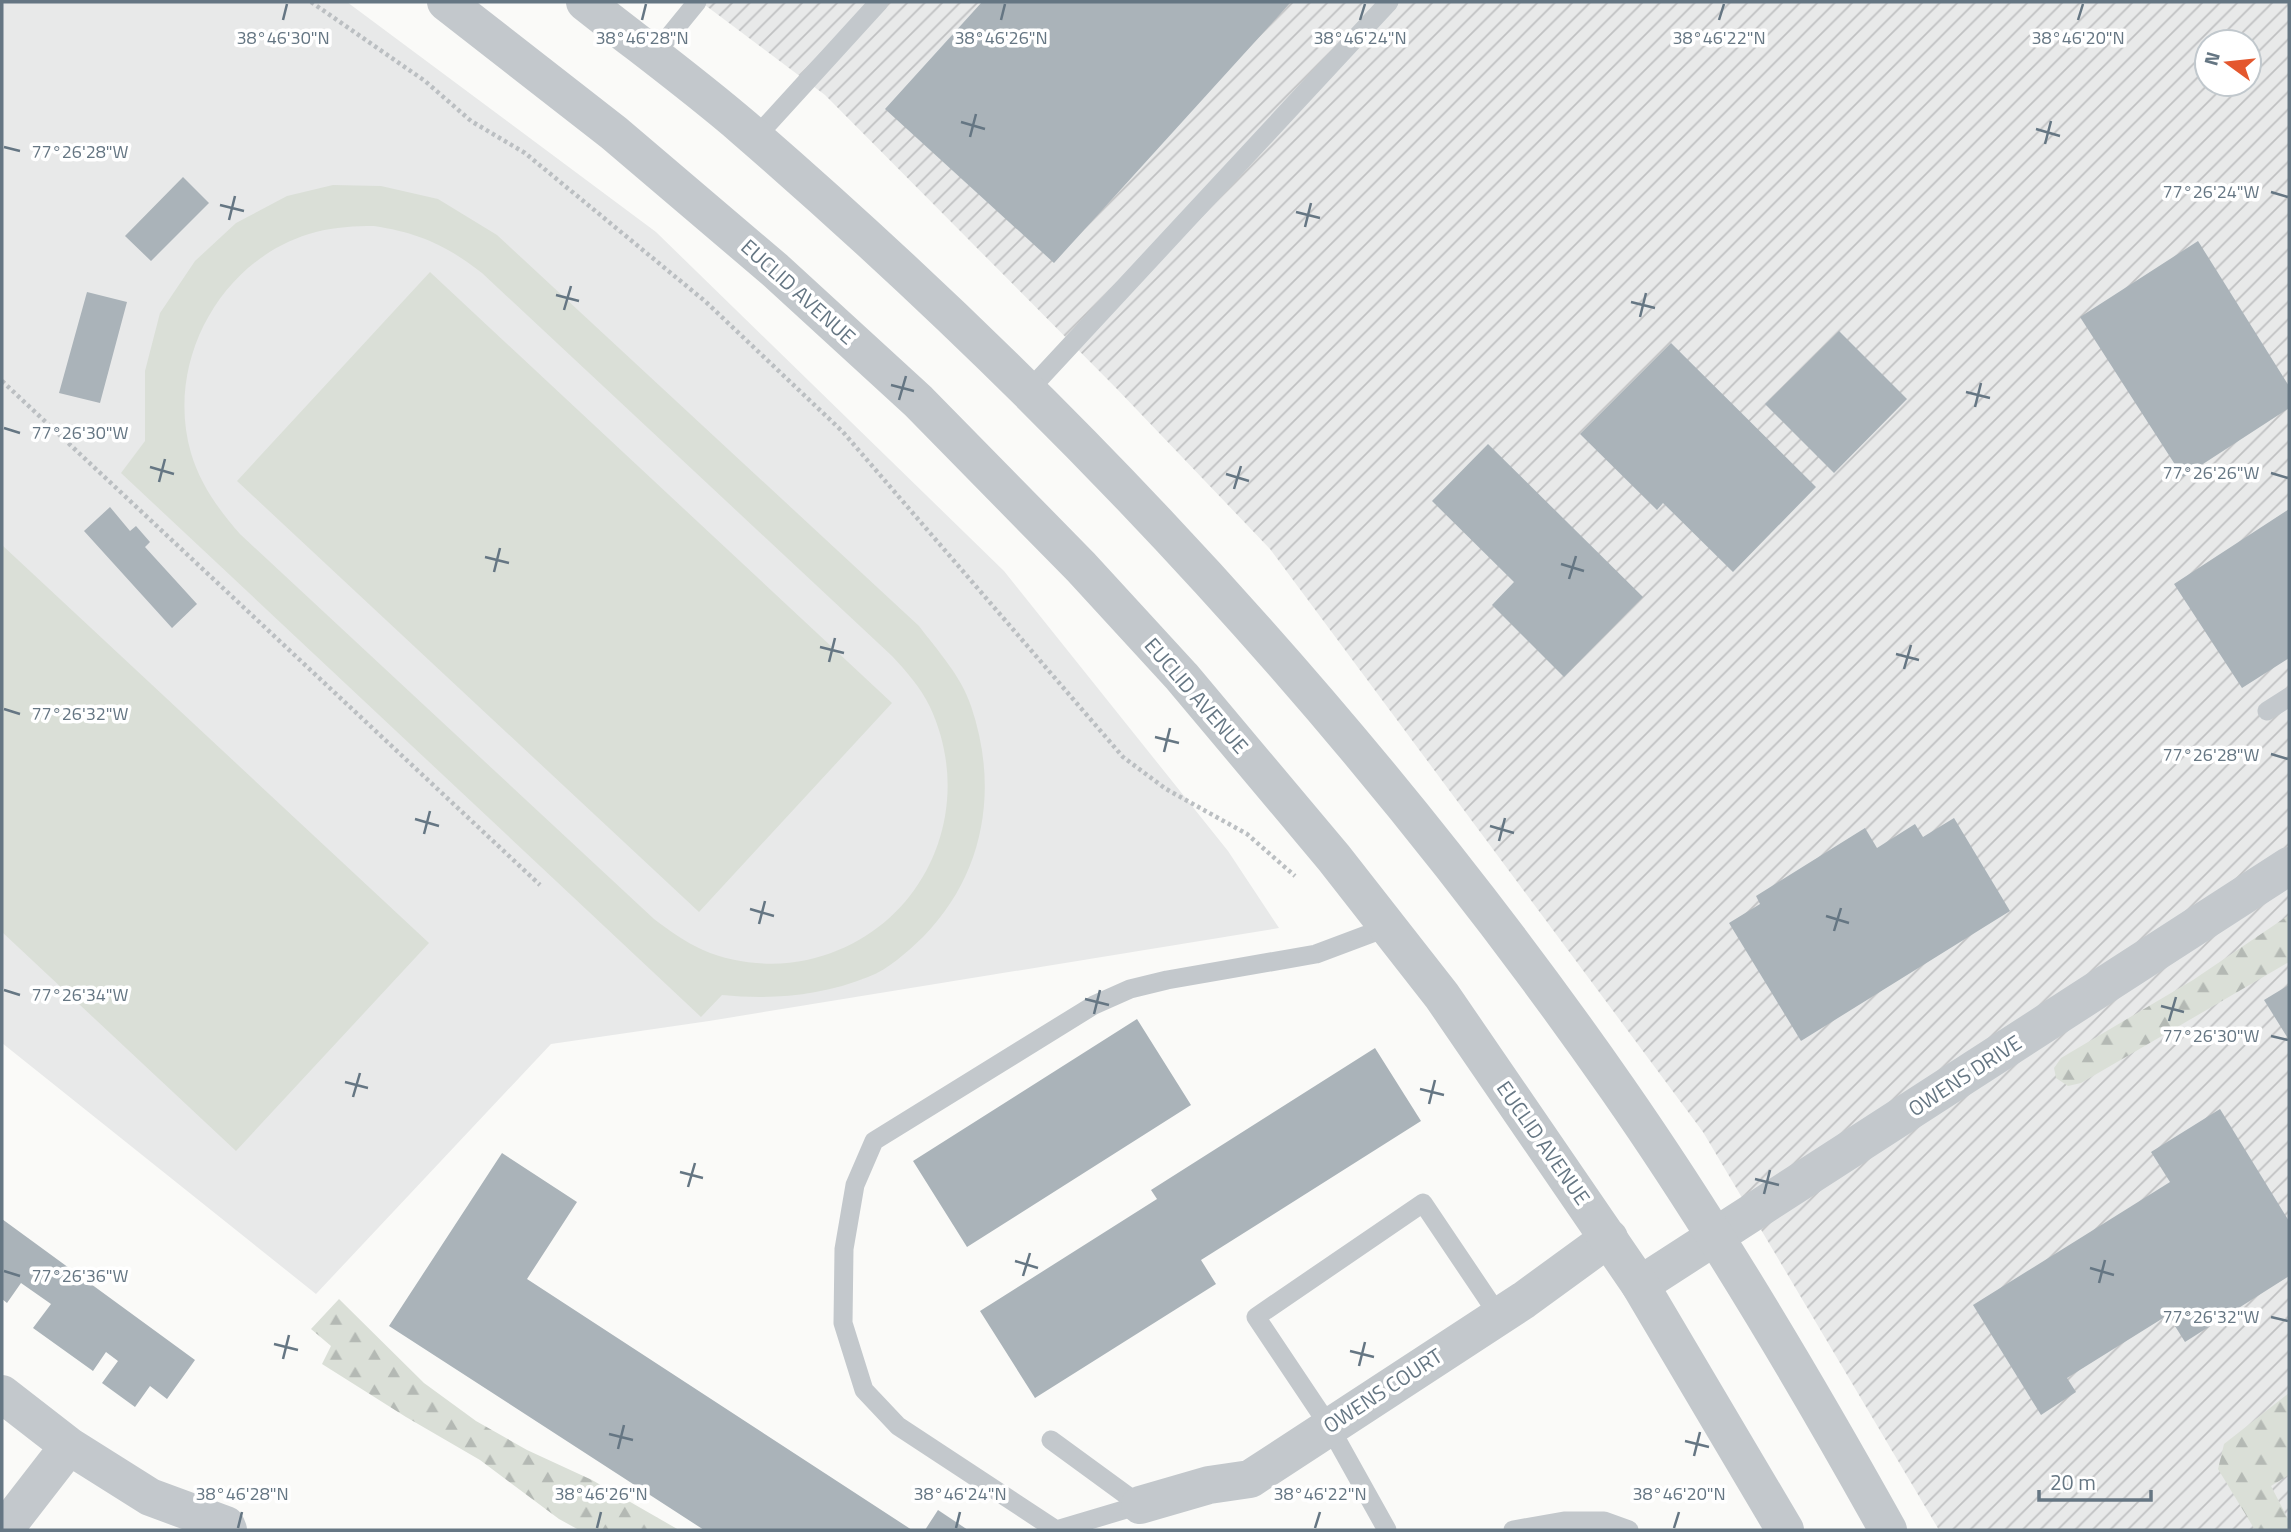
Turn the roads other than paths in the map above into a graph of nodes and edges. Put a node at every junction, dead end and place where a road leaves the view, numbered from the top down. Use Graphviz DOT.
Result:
graph roads {
  1 [pos="446,2"];
  2 [pos="585,2"];
  3 [pos="697,2"];
  4 [pos="879,2"];
  5 [pos="1389,2"];
  6 [pos="653,56"];
  7 [pos="755,138"];
  8 [pos="1029,390"];
  9 [pos="2289,697"];
  10 [pos="2267,711"];
  11 [pos="2289,866"];
  12 [pos="1388,927"];
  13 [pos="1715,1236"];
  14 [pos="1609,1238"];
  15 [pos="1640,1285"];
  16 [pos="1499,1316"];
  17 [pos="2,1394"];
  18 [pos="1329,1426"];
  19 [pos="1051,1440"];
  20 [pos="69,1446"];
  21 [pos="1140,1505"];
  22 [pos="4,1530"];
  23 [pos="228,1530"];
  24 [pos="1056,1530"];
  25 [pos="1387,1530"];
  26 [pos="1513,1530"];
  27 [pos="1629,1530"];
  28 [pos="1785,1530"];
  29 [pos="1888,1530"];
  1 -- 12 [label="street, EUCLID AVENUE"];
  2 -- 6 [label="street"];
  3 -- 6 [label="lane"];
  4 -- 7 [label="lane"];
  5 -- 8 [label="lane"];
  6 -- 7 [label="street"];
  7 -- 8 [label="street"];
  8 -- 13 [label="street"];
  9 -- 10 [label="lane"];
  11 -- 13 [label="street, OWENS DRIVE"];
  12 -- 14 [label="street, EUCLID AVENUE"];
  12 -- 24 [label="lane"];
  13 -- 15 [label="street, OWENS DRIVE"];
  13 -- 29 [label="street"];
  14 -- 15 [label="street, EUCLID AVENUE"];
  14 -- 16 [label="street, OWENS COURT"];
  15 -- 28 [label="street, EUCLID AVENUE"];
  16 -- 18 [label="street, OWENS COURT"];
  16 -- 18 [label="lane"];
  17 -- 20 [label="street"];
  18 -- 21 [label="street, OWENS COURT"];
  18 -- 25 [label="lane"];
  19 -- 21 [label="lane"];
  20 -- 22 [label="street"];
  20 -- 23 [label="street"];
  21 -- 24 [label="lane"];
  26 -- 27 [label="lane"];
}
